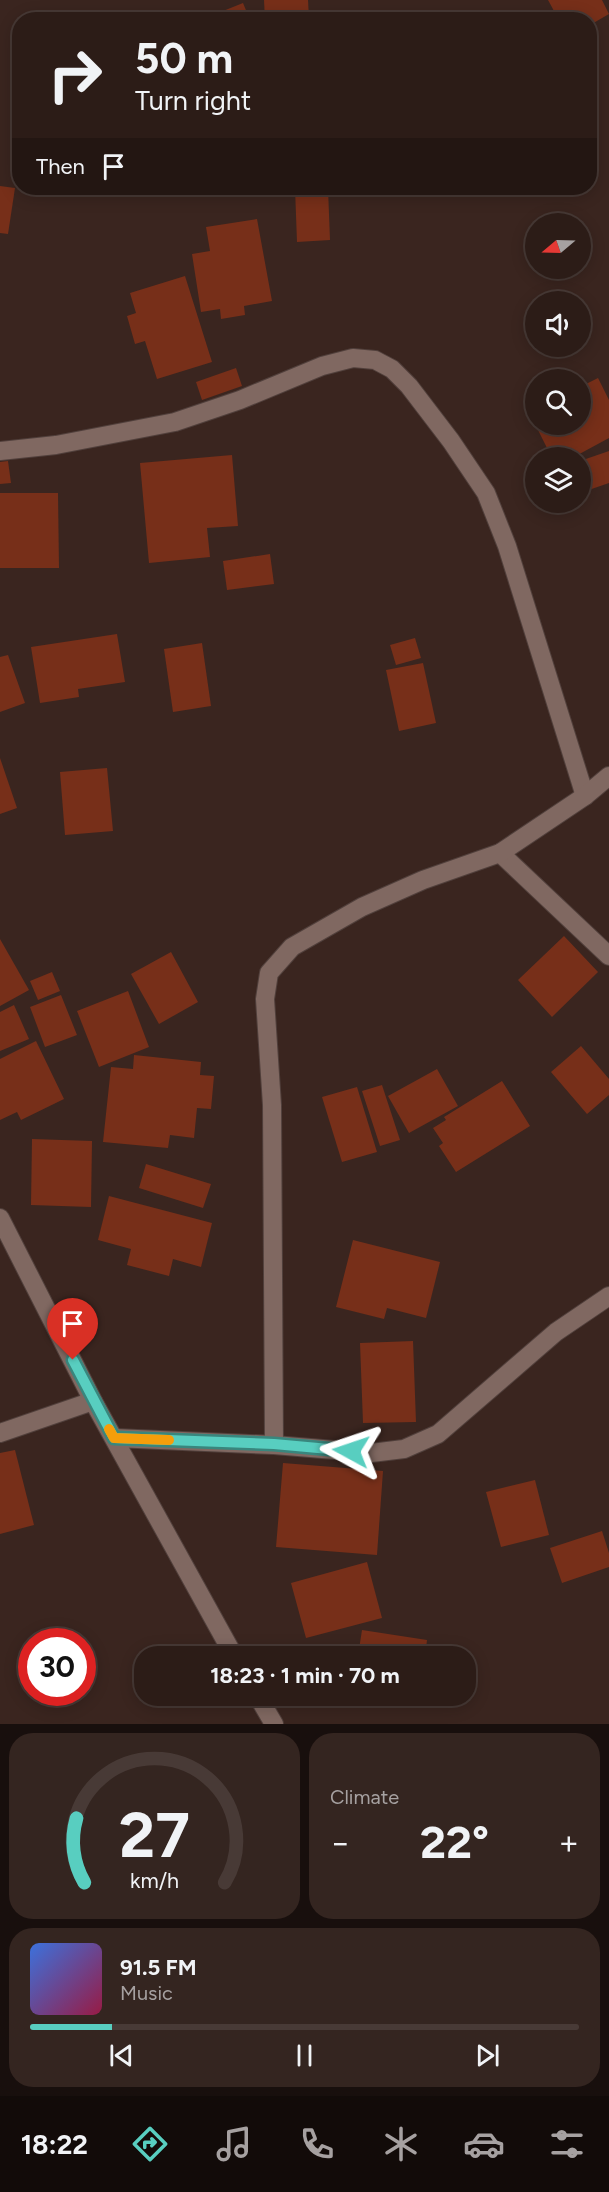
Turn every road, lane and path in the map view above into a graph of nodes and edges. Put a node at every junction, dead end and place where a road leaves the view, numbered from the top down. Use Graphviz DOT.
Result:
graph roads {
  1 [pos="0,451"];
  2 [pos="609,776"];
  3 [pos="585,796"];
  4 [pos="500,854"];
  5 [pos="609,956"];
  6 [pos="0,1218"];
  7 [pos="609,1296"];
  8 [pos="93,1401"];
  9 [pos="0,1432"];
  10 [pos="114,1438"];
  11 [pos="274,1444"];
  12 [pos="228,1646"];
  13 [pos="263,1706"];
  14 [pos="274,1724"];
  1 -- 3 [label="street"];
  2 -- 3 [label="street"];
  3 -- 4 [label="street"];
  4 -- 5 [label="street"];
  4 -- 11 [label="street"];
  6 -- 8 [label="street"];
  7 -- 11 [label="street"];
  8 -- 9 [label="street"];
  8 -- 10 [label="street"];
  10 -- 11 [label="street"];
  10 -- 12 [label="street"];
  13 -- 14 [label="street"];
}
